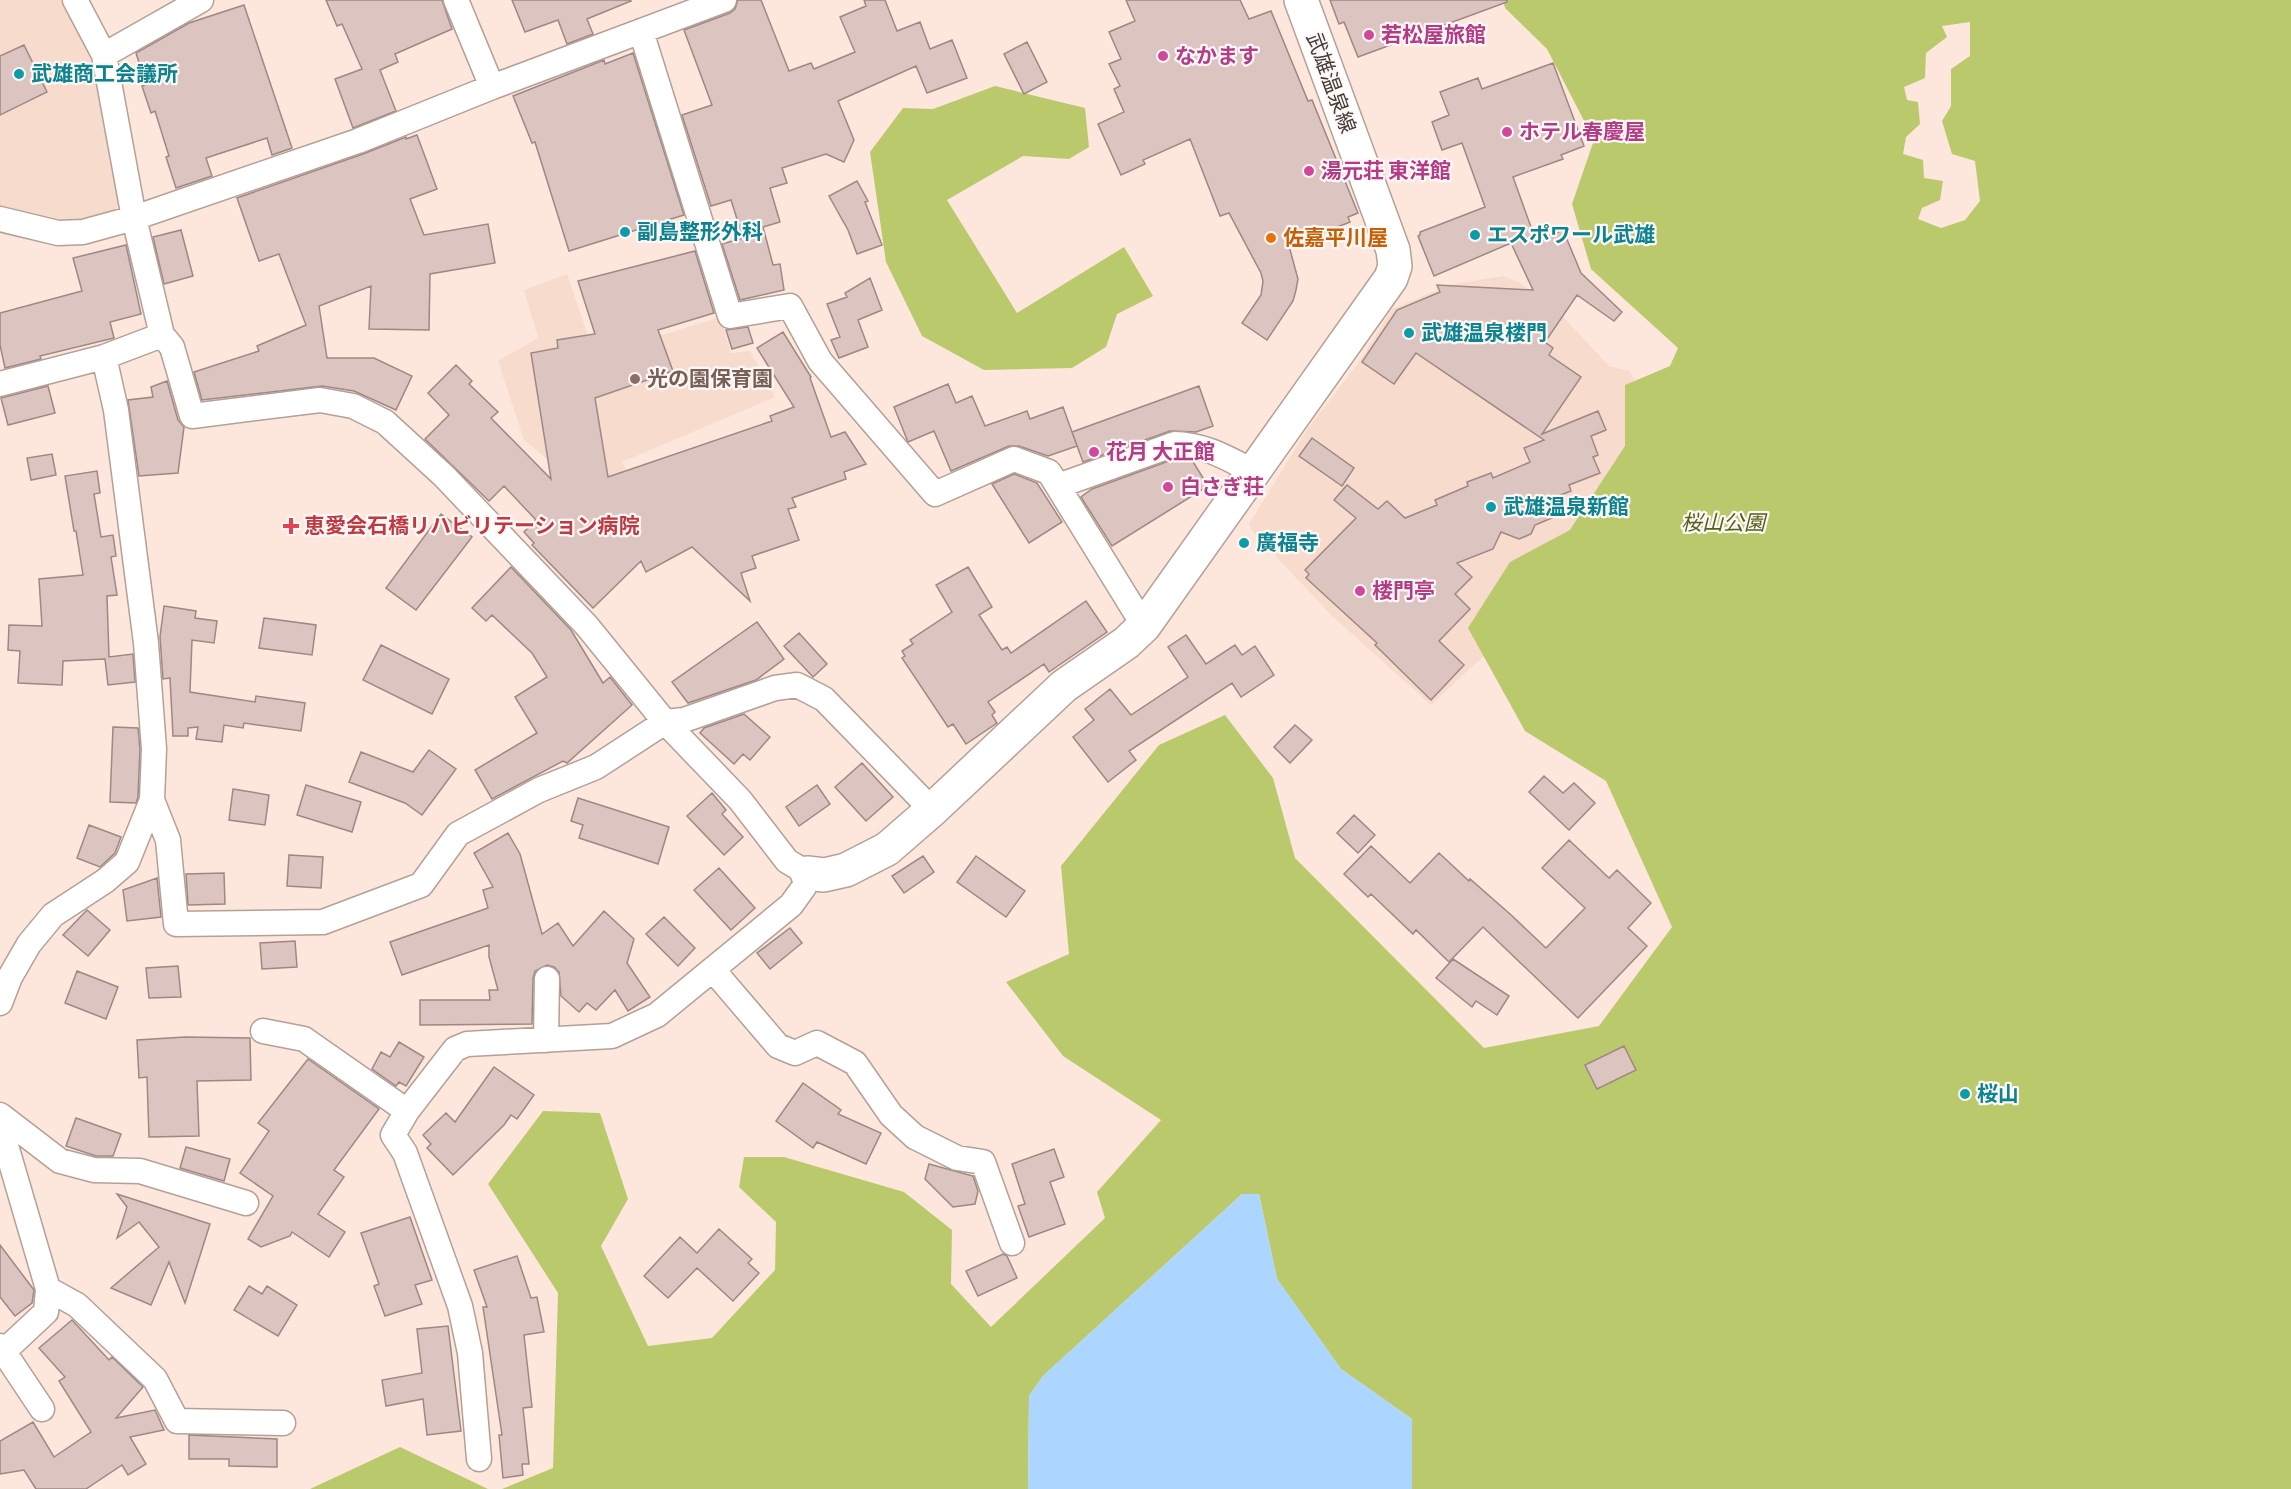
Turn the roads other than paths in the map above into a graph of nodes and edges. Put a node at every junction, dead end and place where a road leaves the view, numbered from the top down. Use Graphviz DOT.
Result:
graph roads {
  1 [pos="75,0"];
  2 [pos="201,0"];
  3 [pos="456,0"];
  4 [pos="1301,0"];
  5 [pos="710,2"];
  6 [pos="641,31"];
  7 [pos="104,55"];
  8 [pos="492,87"];
  9 [pos="134,218"];
  10 [pos="0,219"];
  11 [pos="162,335"];
  12 [pos="104,357"];
  13 [pos="0,384"];
  14 [pos="1254,472"];
  15 [pos="1058,486"];
  16 [pos="1144,626"];
  17 [pos="665,722"];
  18 [pos="152,800"];
  19 [pos="932,810"];
  20 [pos="807,873"];
  21 [pos="713,970"];
  22 [pos="547,979"];
  23 [pos="0,1003"];
  24 [pos="263,1030"];
  25 [pos="546,1040"];
  26 [pos="407,1112"];
  27 [pos="0,1115"];
  28 [pos="0,1125"];
  29 [pos="246,1203"];
  30 [pos="1012,1243"];
  31 [pos="48,1289"];
  32 [pos="1,1350"];
  33 [pos="42,1409"];
  34 [pos="283,1423"];
  35 [pos="479,1459"];
  1 -- 7 [label="street"];
  2 -- 7 [label="street"];
  3 -- 8 [label="street"];
  4 -- 14 [label="street, 武雄温泉線"];
  5 -- 6 [label="street"];
  6 -- 8 [label="street"];
  6 -- 15 [label="street"];
  7 -- 9 [label="street"];
  8 -- 9 [label="street"];
  9 -- 10 [label="street"];
  9 -- 11 [label="street"];
  11 -- 12 [label="street"];
  11 -- 17 [label="street"];
  12 -- 13 [label="street"];
  12 -- 18 [label="street"];
  14 -- 15 [label="street"];
  14 -- 16 [label="street, 武雄温泉線"];
  15 -- 16 [label="street"];
  16 -- 19 [label="street, 武雄温泉線"];
  17 -- 18 [label="street"];
  17 -- 19 [label="street"];
  17 -- 20 [label="street"];
  18 -- 23 [label="street"];
  19 -- 20 [label="street, 武雄温泉線"];
  20 -- 21 [label="street"];
  21 -- 25 [label="street"];
  21 -- 30 [label="street"];
  22 -- 25 [label="street"];
  24 -- 26 [label="street"];
  25 -- 26 [label="street"];
  26 -- 35 [label="street"];
  27 -- 29 [label="street"];
  28 -- 31 [label="street"];
  31 -- 32 [label="street"];
  31 -- 34 [label="street"];
  32 -- 33 [label="street"];
}
